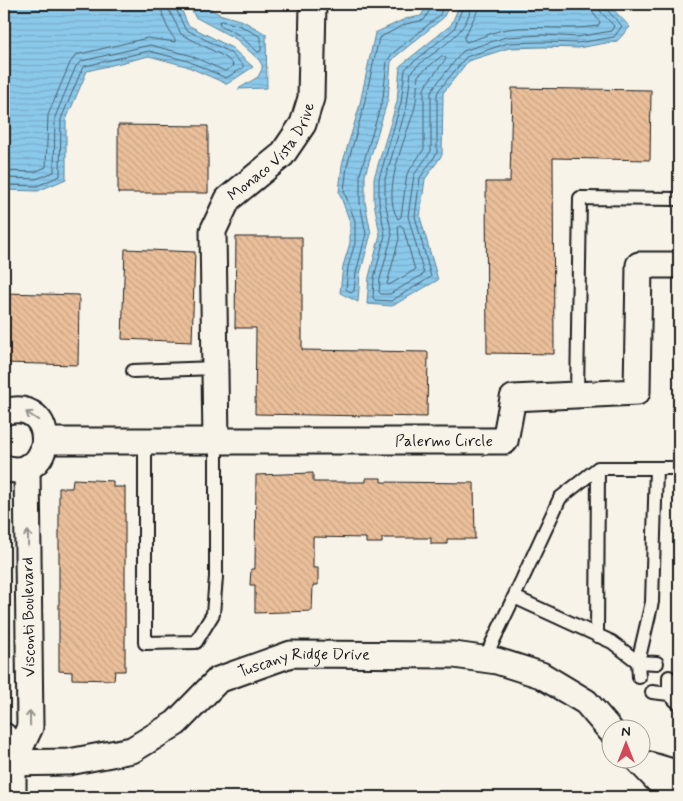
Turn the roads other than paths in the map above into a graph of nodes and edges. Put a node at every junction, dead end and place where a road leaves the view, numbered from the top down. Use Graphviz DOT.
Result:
graph roads {
  1 [pos="313,4"];
  2 [pos="679,199"];
  3 [pos="679,265"];
  4 [pos="215,368"];
  5 [pos="133,371"];
  6 [pos="577,395"];
  7 [pos="4,412"];
  8 [pos="46,441"];
  9 [pos="145,441"];
  10 [pos="216,442"];
  11 [pos="16,468"];
  12 [pos="598,468"];
  13 [pos="656,468"];
  14 [pos="679,468"];
  15 [pos="514,597"];
  16 [pos="597,636"];
  17 [pos="484,660"];
  18 [pos="638,662"];
  19 [pos="657,663"];
  20 [pos="639,677"];
  21 [pos="669,677"];
  22 [pos="652,692"];
  23 [pos="669,694"];
  24 [pos="679,704"];
  25 [pos="600,718"];
  26 [pos="4,736"];
  27 [pos="8,763"];
  28 [pos="650,765"];
  29 [pos="645,768"];
  30 [pos="679,774"];
  31 [pos="679,796"];
  32 [pos="13,797"];
  1 -- 4 [label="street, Monaco Vista Drive"];
  2 -- 6 [label="lane"];
  3 -- 6 [label="street, Palermo Circle"];
  4 -- 5 [label="lane"];
  4 -- 10 [label="street, Monaco Vista Drive"];
  6 -- 10 [label="street, Palermo Circle"];
  8 -- 7 [label="street, one-way"];
  8 -- 9 [label="street, Palermo Circle"];
  8 -- 11 [label="street"];
  9 -- 10 [label="street, Palermo Circle"];
  9 -- 10 [label="lane"];
  27 -- 11 [label="street, Visconti Boulevard, one-way"];
  12 -- 13 [label="lane"];
  12 -- 15 [label="lane"];
  12 -- 16 [label="lane"];
  13 -- 14 [label="lane"];
  13 -- 18 [label="lane"];
  15 -- 16 [label="lane"];
  15 -- 17 [label="lane"];
  16 -- 18 [label="lane"];
  17 -- 25 [label="street, Tuscany Ridge Drive"];
  17 -- 27 [label="street, Tuscany Ridge Drive"];
  18 -- 19 [label="lane"];
  18 -- 20 [label="lane"];
  21 -- 23 [label="lane"];
  22 -- 23 [label="lane"];
  23 -- 24 [label="lane"];
  26 -- 27 [label="street, Visconti Boulevard"];
  27 -- 32 [label="street, Visconti Boulevard"];
  28 -- 30 [label="street"];
  29 -- 31 [label="street"];
}
